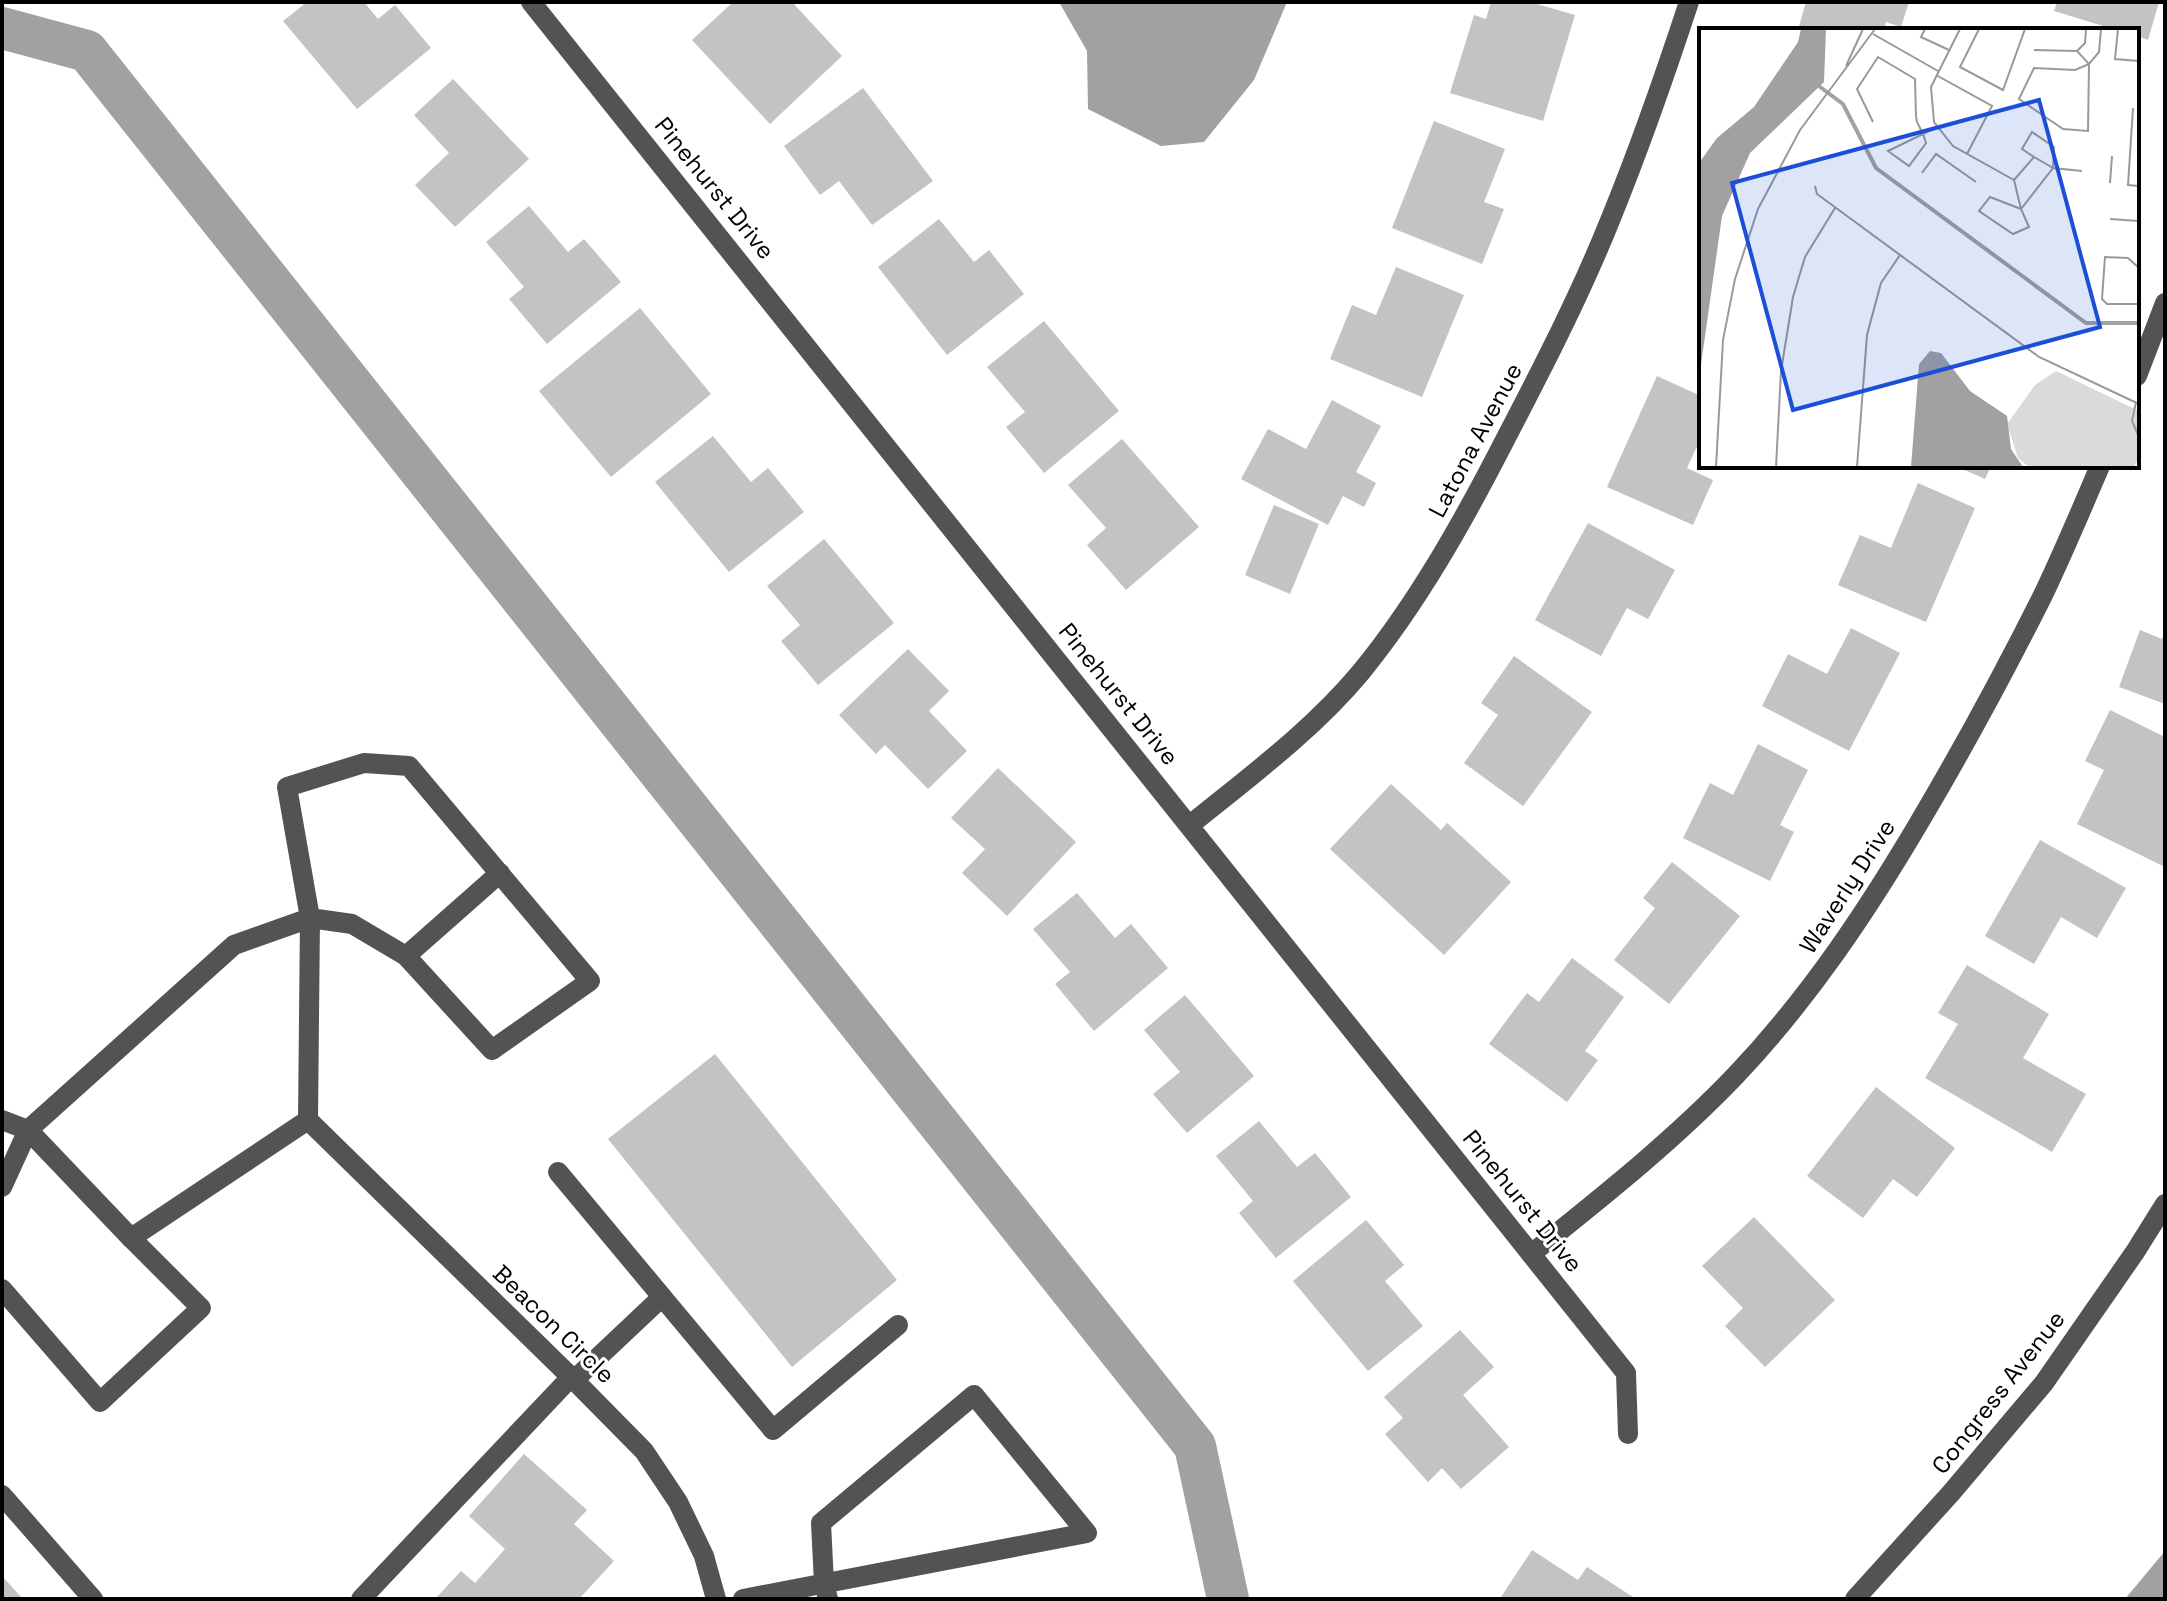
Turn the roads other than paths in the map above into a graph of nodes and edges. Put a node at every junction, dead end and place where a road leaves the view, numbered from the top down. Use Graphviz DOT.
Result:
graph roads {
  1 [pos="531,2"];
  2 [pos="1689,2"];
  3 [pos="2165,303"];
  4 [pos="2139,371"];
  5 [pos="2099,468"];
  6 [pos="1190,825"];
  7 [pos="500,873"];
  8 [pos="310,918"];
  9 [pos="406,956"];
  10 [pos="2,1120"];
  11 [pos="308,1120"];
  12 [pos="28,1130"];
  13 [pos="558,1172"];
  14 [pos="2,1187"];
  15 [pos="2165,1204"];
  16 [pos="131,1238"];
  17 [pos="1531,1254"];
  18 [pos="2,1289"];
  19 [pos="662,1297"];
  20 [pos="898,1325"];
  21 [pos="572,1378"];
  22 [pos="1628,1434"];
  23 [pos="2,1495"];
  24 [pos="826,1591"];
  25 [pos="93,1599"];
  26 [pos="361,1599"];
  27 [pos="716,1599"];
  28 [pos="743,1599"];
  29 [pos="1855,1599"];
  1 -- 6 [label="street, Pinehurst Drive"];
  2 -- 6 [label="street, Latona Avenue"];
  3 -- 4 [label="street"];
  5 -- 17 [label="street, Waverly Drive"];
  6 -- 17 [label="street, Pinehurst Drive"];
  7 -- 8 [label="street"];
  7 -- 9 [label="street"];
  7 -- 9 [label="street"];
  8 -- 9 [label="street"];
  8 -- 11 [label="street"];
  8 -- 12 [label="street"];
  10 -- 12 [label="street"];
  11 -- 16 [label="street"];
  11 -- 21 [label="street, Beacon Circle"];
  12 -- 14 [label="street"];
  12 -- 16 [label="street"];
  13 -- 19 [label="street"];
  15 -- 29 [label="street, Congress Avenue"];
  16 -- 18 [label="street"];
  17 -- 22 [label="street, Pinehurst Drive"];
  19 -- 20 [label="street"];
  19 -- 21 [label="street"];
  21 -- 26 [label="street"];
  21 -- 27 [label="street, Beacon Circle"];
  23 -- 25 [label="street"];
  24 -- 24 [label="street"];
  24 -- 28 [label="street"];
}
